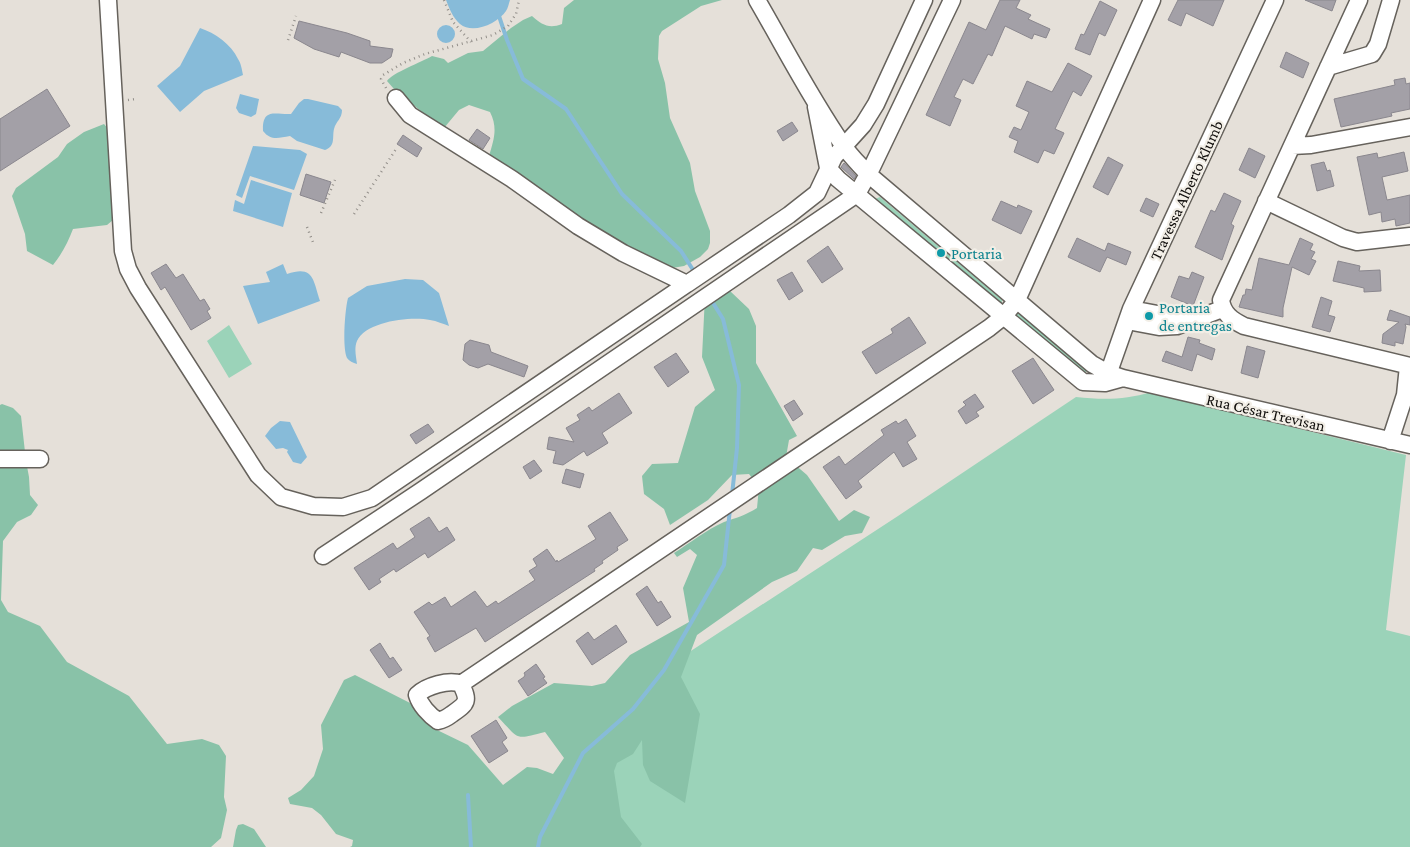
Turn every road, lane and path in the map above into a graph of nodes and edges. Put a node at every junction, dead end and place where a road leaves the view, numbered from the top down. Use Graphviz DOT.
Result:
graph roads {
  1 [pos="108,0"];
  2 [pos="444,0"];
  3 [pos="519,0"];
  4 [pos="757,0"];
  5 [pos="924,0"];
  6 [pos="952,0"];
  7 [pos="1152,0"];
  8 [pos="1275,0"];
  9 [pos="1359,0"];
  10 [pos="1390,0"];
  11 [pos="296,16"];
  12 [pos="288,40"];
  13 [pos="471,42"];
  14 [pos="1328,67"];
  15 [pos="396,98"];
  16 [pos="814,100"];
  17 [pos="1410,127"];
  18 [pos="843,146"];
  19 [pos="1292,146"];
  20 [pos="396,150"];
  21 [pos="828,168"];
  22 [pos="868,174"];
  23 [pos="335,180"];
  24 [pos="857,194"];
  25 [pos="1266,201"];
  26 [pos="321,213"];
  27 [pos="354,214"];
  28 [pos="307,227"];
  29 [pos="1410,236"];
  30 [pos="314,245"];
  31 [pos="687,284"];
  32 [pos="1017,300"];
  33 [pos="1222,308"];
  34 [pos="1129,315"];
  35 [pos="1004,316"];
  36 [pos="1409,366"];
  37 [pos="1112,378"];
  38 [pos="1408,395"];
  39 [pos="1390,441"];
  40 [pos="1410,443"];
  41 [pos="0,459"];
  42 [pos="40,459"];
  43 [pos="323,556"];
  44 [pos="461,684"];
  1 -- 31 [label="street"];
  2 -- 13 [label="path"];
  3 -- 13 [label="path"];
  4 -- 16 [label="street"];
  5 -- 18 [label="street"];
  6 -- 22 [label="street"];
  7 -- 32 [label="street"];
  8 -- 34 [label="street, Travessa Alberto Klumb"];
  9 -- 14 [label="street"];
  10 -- 14 [label="street"];
  11 -- 12 [label="path"];
  13 -- 15 [label="path"];
  14 -- 19 [label="street"];
  15 -- 31 [label="street"];
  16 -- 18 [label="street"];
  16 -- 21 [label="street"];
  17 -- 19 [label="street"];
  18 -- 21 [label="street"];
  18 -- 22 [label="street"];
  19 -- 25 [label="street"];
  20 -- 27 [label="path"];
  21 -- 24 [label="street"];
  21 -- 31 [label="street"];
  22 -- 24 [label="street"];
  22 -- 32 [label="street"];
  23 -- 26 [label="path"];
  24 -- 35 [label="street"];
  24 -- 43 [label="street"];
  25 -- 29 [label="street"];
  25 -- 33 [label="street"];
  28 -- 30 [label="path"];
  32 -- 35 [label="street"];
  32 -- 37 [label="street"];
  33 -- 34 [label="street"];
  33 -- 36 [label="street"];
  34 -- 37 [label="street, Travessa Alberto Klumb"];
  35 -- 37 [label="street"];
  35 -- 44 [label="street"];
  36 -- 38 [label="street"];
  37 -- 39 [label="street, Rua César Trevisan"];
  38 -- 39 [label="street"];
  39 -- 40 [label="street, Rua César Trevisan"];
  41 -- 42 [label="street"];
}
